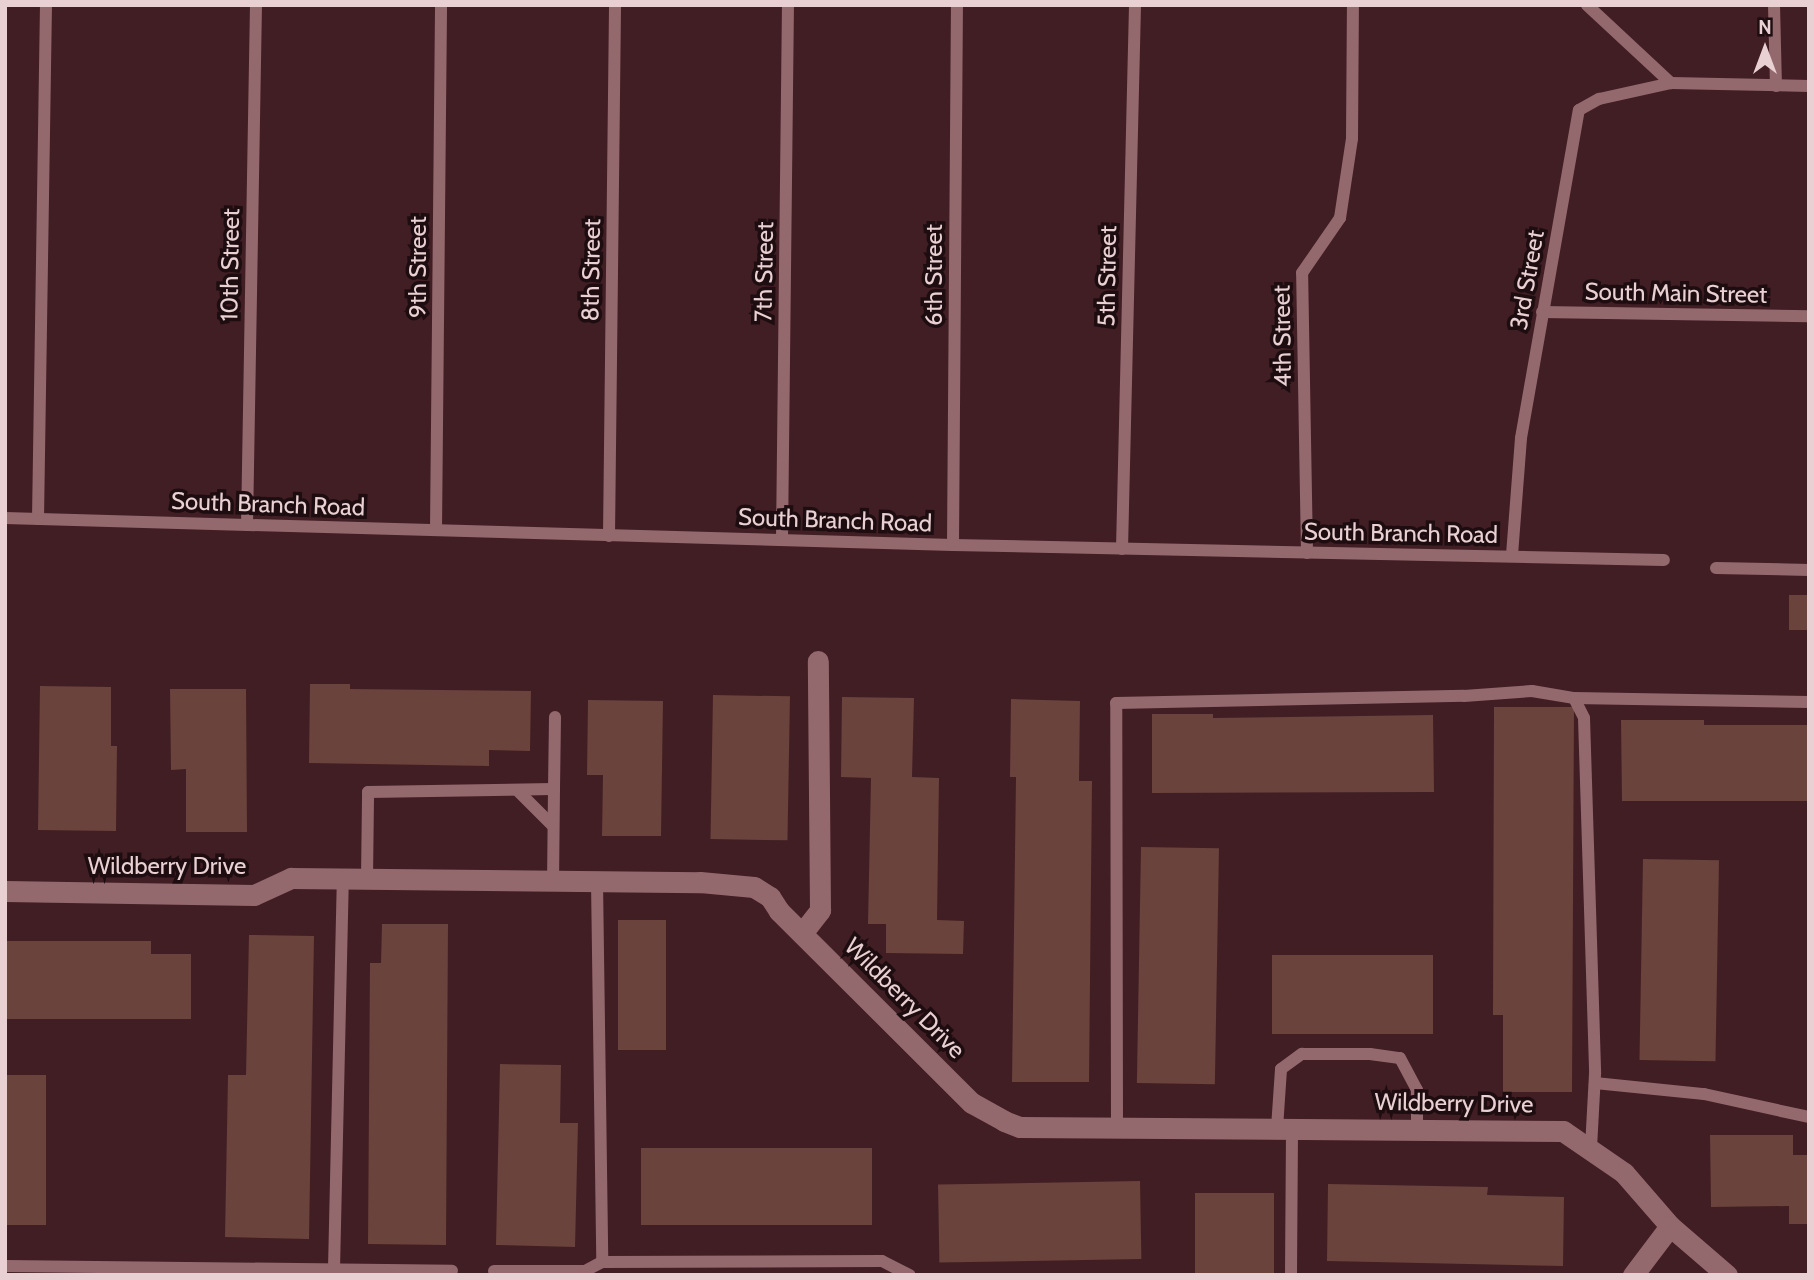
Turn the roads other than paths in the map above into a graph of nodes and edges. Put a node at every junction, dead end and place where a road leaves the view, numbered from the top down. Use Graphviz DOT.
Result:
graph roads {
  1 [pos="46,5"];
  2 [pos="256,5"];
  3 [pos="441,5"];
  4 [pos="615,5"];
  5 [pos="788,5"];
  6 [pos="957,5"];
  7 [pos="1135,5"];
  8 [pos="1353,5"];
  9 [pos="1587,5"];
  10 [pos="1774,5"];
  11 [pos="1671,83"];
  12 [pos="1776,86"];
  13 [pos="1809,86"];
  14 [pos="1542,312"];
  15 [pos="1809,316"];
  16 [pos="5,518"];
  17 [pos="38,519"];
  18 [pos="247,525"];
  19 [pos="436,530"];
  20 [pos="609,536"];
  21 [pos="782,539"];
  22 [pos="953,545"];
  23 [pos="1122,549"];
  24 [pos="1307,553"];
  25 [pos="1512,555"];
  26 [pos="1664,559"];
  27 [pos="1716,568"];
  28 [pos="1809,570"];
  29 [pos="818,662"];
  30 [pos="1574,698"];
  31 [pos="1809,702"];
  32 [pos="555,717"];
  33 [pos="554,789"];
  34 [pos="517,790"];
  35 [pos="554,826"];
  36 [pos="344,878"];
  37 [pos="367,879"];
  38 [pos="553,880"];
  39 [pos="597,880"];
  40 [pos="5,891"];
  41 [pos="803,932"];
  42 [pos="1595,1083"];
  43 [pos="1809,1117"];
  44 [pos="1117,1126"];
  45 [pos="1285,1128"];
  46 [pos="1417,1129"];
  47 [pos="1591,1148"];
  48 [pos="1670,1226"];
  49 [pos="601,1262"];
  50 [pos="5,1266"];
  51 [pos="334,1269"];
  52 [pos="452,1271"];
  53 [pos="494,1271"];
  54 [pos="910,1275"];
  55 [pos="1291,1275"];
  56 [pos="1633,1275"];
  57 [pos="1727,1275"];
  1 -- 17 [label="lane"];
  2 -- 18 [label="lane, 10th Street"];
  3 -- 19 [label="lane, 9th Street"];
  4 -- 20 [label="lane, 8th Street"];
  5 -- 21 [label="lane, 7th Street"];
  6 -- 22 [label="lane, 6th Street"];
  7 -- 23 [label="lane, 5th Street"];
  8 -- 24 [label="lane, 4th Street"];
  9 -- 11 [label="lane"];
  10 -- 12 [label="lane"];
  11 -- 12 [label="lane"];
  11 -- 14 [label="lane, 3rd Street"];
  12 -- 13 [label="lane"];
  14 -- 15 [label="lane, South Main Street"];
  14 -- 25 [label="lane, 3rd Street"];
  16 -- 17 [label="lane, South Branch Road"];
  17 -- 18 [label="lane, South Branch Road"];
  18 -- 19 [label="lane, South Branch Road"];
  19 -- 20 [label="lane, South Branch Road"];
  20 -- 21 [label="lane, South Branch Road"];
  21 -- 22 [label="lane, South Branch Road"];
  22 -- 23 [label="lane, South Branch Road"];
  23 -- 24 [label="lane, South Branch Road"];
  24 -- 25 [label="lane, South Branch Road"];
  25 -- 26 [label="lane, South Branch Road"];
  27 -- 28 [label="lane"];
  29 -- 41 [label="street"];
  30 -- 31 [label="lane"];
  30 -- 42 [label="lane"];
  30 -- 44 [label="lane"];
  32 -- 33 [label="lane"];
  33 -- 34 [label="lane"];
  33 -- 35 [label="lane"];
  34 -- 35 [label="lane"];
  34 -- 37 [label="lane"];
  35 -- 38 [label="lane"];
  36 -- 37 [label="street, Wildberry Drive"];
  36 -- 40 [label="street, Wildberry Drive"];
  36 -- 51 [label="lane"];
  37 -- 38 [label="street, Wildberry Drive"];
  38 -- 39 [label="street, Wildberry Drive"];
  39 -- 41 [label="street, Wildberry Drive"];
  39 -- 49 [label="lane"];
  41 -- 44 [label="street, Wildberry Drive"];
  42 -- 43 [label="lane"];
  42 -- 47 [label="lane"];
  44 -- 45 [label="street, Wildberry Drive"];
  45 -- 46 [label="street, Wildberry Drive"];
  45 -- 46 [label="lane"];
  45 -- 55 [label="lane"];
  46 -- 47 [label="street, Wildberry Drive"];
  47 -- 48 [label="street, Wildberry Drive"];
  48 -- 56 [label="street"];
  48 -- 57 [label="street, Wildberry Drive"];
  49 -- 53 [label="lane"];
  49 -- 54 [label="lane"];
  50 -- 51 [label="lane"];
  51 -- 52 [label="lane"];
}
